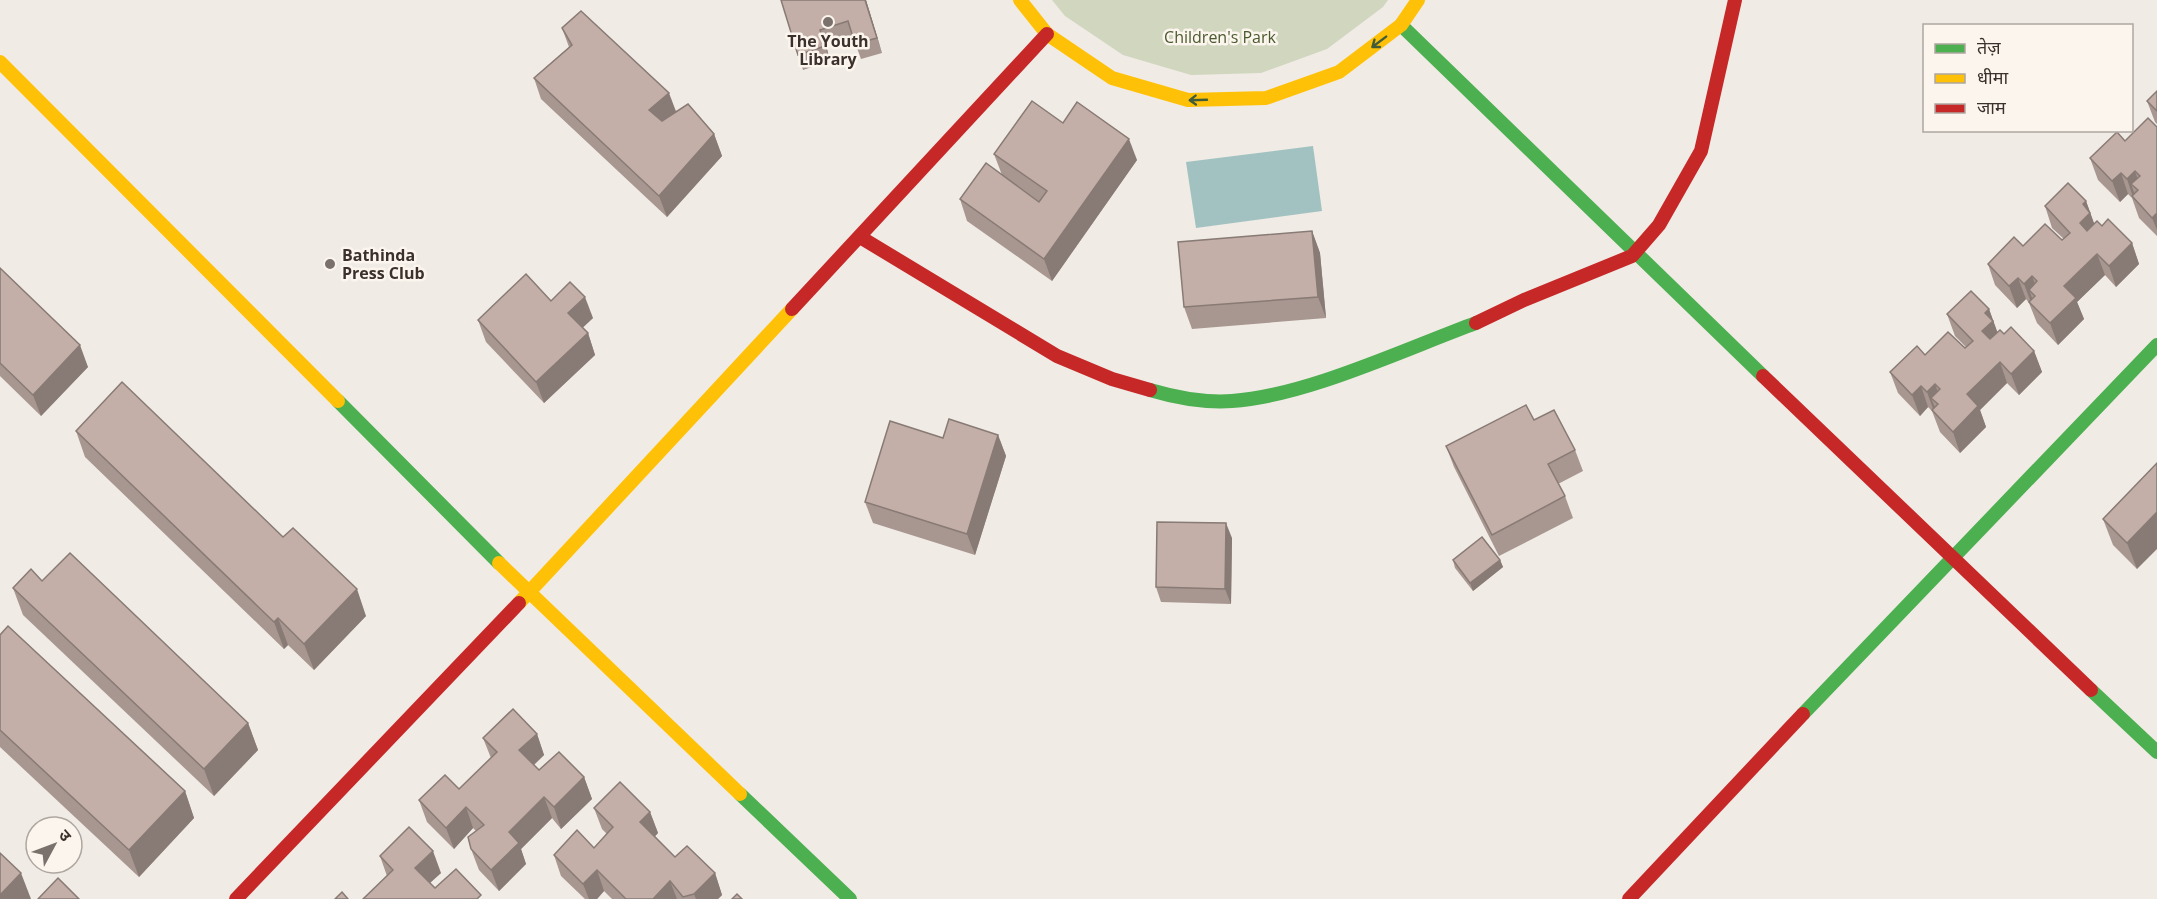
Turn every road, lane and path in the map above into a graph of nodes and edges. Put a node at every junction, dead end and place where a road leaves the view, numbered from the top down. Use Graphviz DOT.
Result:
graph roads {
  1 [pos="1020,0"];
  2 [pos="1418,0"];
  3 [pos="1736,0"];
  4 [pos="1401,25"];
  5 [pos="1047,34"];
  6 [pos="0,62"];
  7 [pos="860,237"];
  8 [pos="1636,252"];
  9 [pos="2157,345"];
  10 [pos="1950,558"];
  11 [pos="529,593"];
  12 [pos="2157,752"];
  13 [pos="236,899"];
  14 [pos="850,899"];
  15 [pos="1629,899"];
  1 -- 5 [label="street"];
  2 -- 4 [label="street"];
  3 -- 8 [label="street"];
  4 -- 5 [label="street, one-way"];
  4 -- 8 [label="street"];
  5 -- 7 [label="street"];
  6 -- 11 [label="street"];
  7 -- 8 [label="street"];
  7 -- 11 [label="street"];
  8 -- 10 [label="street"];
  9 -- 10 [label="street"];
  10 -- 12 [label="street"];
  10 -- 15 [label="street"];
  11 -- 13 [label="street"];
  11 -- 14 [label="street"];
}
